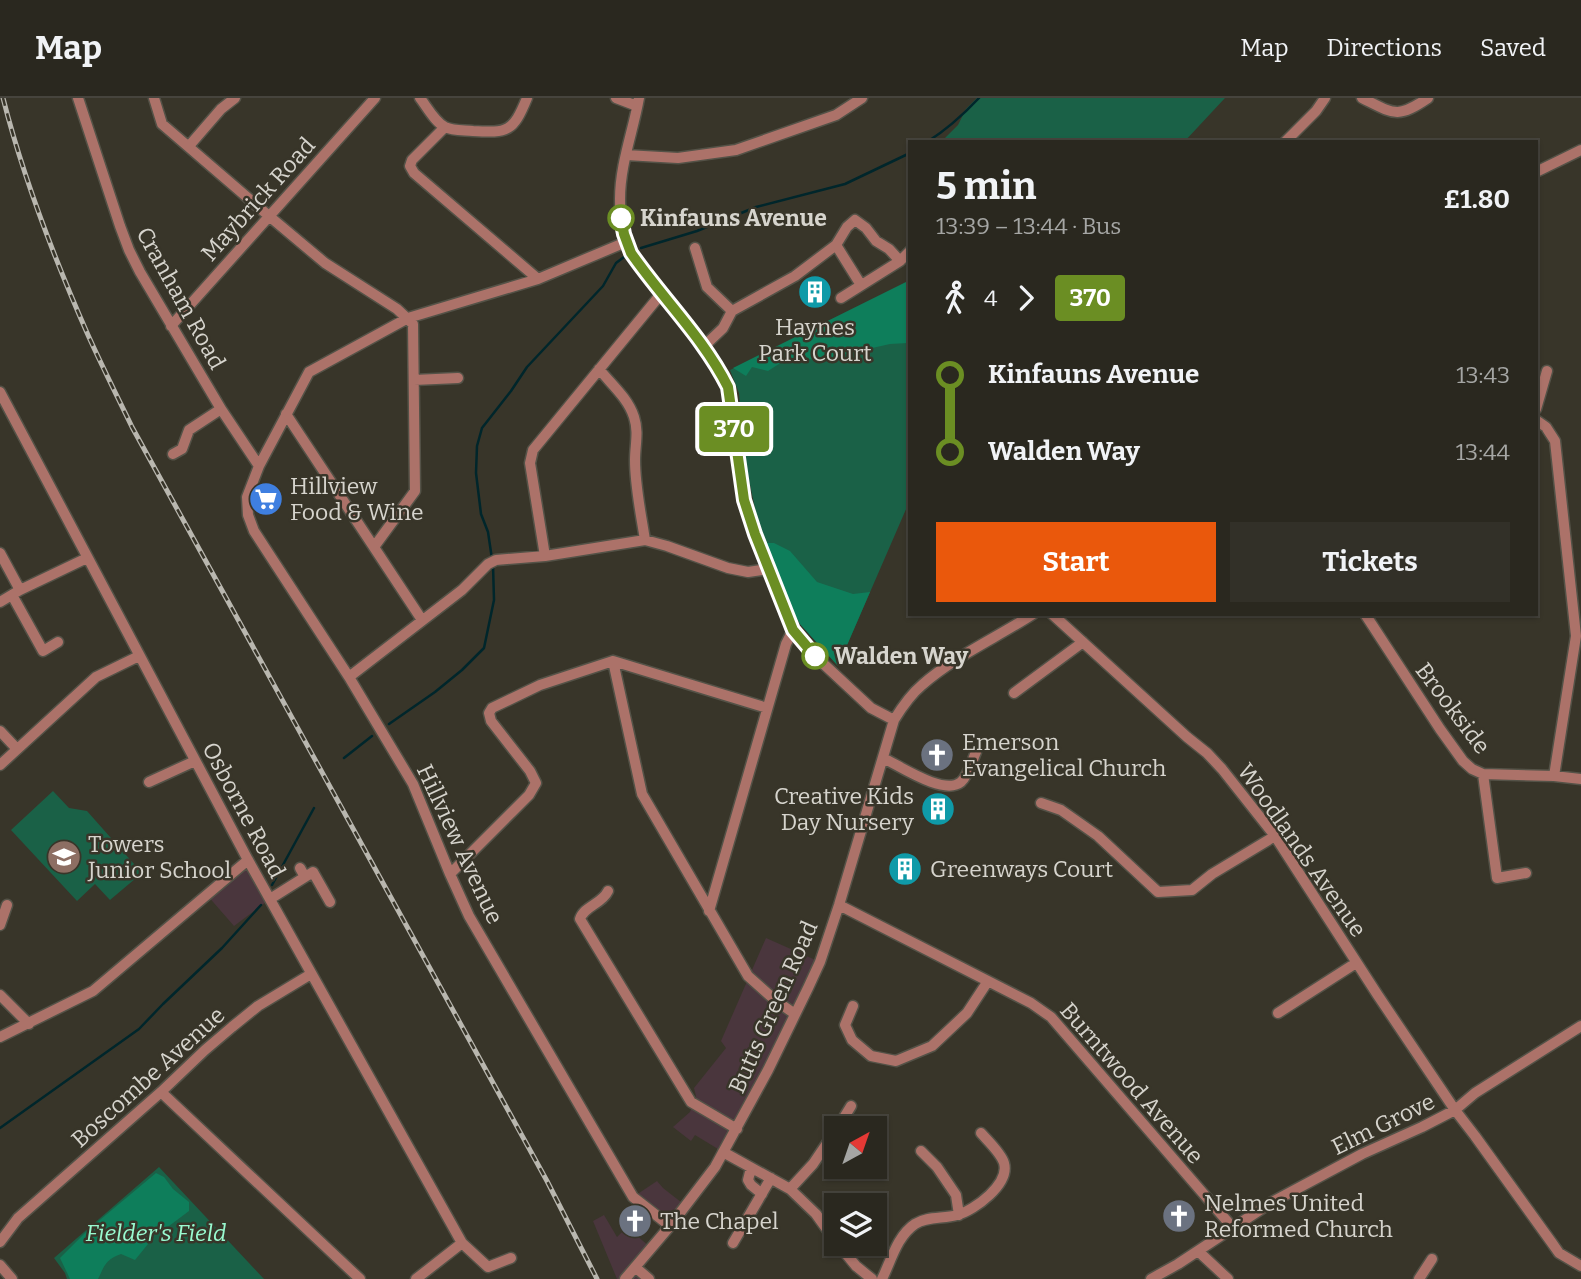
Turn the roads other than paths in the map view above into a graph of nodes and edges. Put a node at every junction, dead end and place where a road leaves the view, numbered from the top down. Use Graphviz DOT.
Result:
graph roads {
  1 [pos="78,98"];
  2 [pos="154,98"];
  3 [pos="235,98"];
  4 [pos="375,98"];
  5 [pos="420,98"];
  6 [pos="527,98"];
  7 [pos="616,98"];
  8 [pos="862,98"];
  9 [pos="1325,98"];
  10 [pos="1362,98"];
  11 [pos="1428,98"];
  12 [pos="638,102"];
  13 [pos="445,127"];
  14 [pos="1287,140"];
  15 [pos="189,146"];
  16 [pos="1581,150"];
  17 [pos="626,155"];
  18 [pos="1538,171"];
  19 [pos="268,216"];
  20 [pos="626,242"];
  21 [pos="836,245"];
  22 [pos="695,248"];
  23 [pos="908,253"];
  24 [pos="900,261"];
  25 [pos="538,279"];
  26 [pos="861,285"];
  27 [pos="661,294"];
  28 [pos="841,299"];
  29 [pos="732,310"];
  30 [pos="408,318"];
  31 [pos="171,326"];
  32 [pos="703,347"];
  33 [pos="599,369"];
  34 [pos="1547,371"];
  35 [pos="458,377"];
  36 [pos="414,380"];
  37 [pos="0,392"];
  38 [pos="1538,402"];
  39 [pos="222,409"];
  40 [pos="286,414"];
  41 [pos="1538,421"];
  42 [pos="173,454"];
  43 [pos="258,466"];
  44 [pos="645,540"];
  45 [pos="374,547"];
  46 [pos="0,553"];
  47 [pos="545,556"];
  48 [pos="87,558"];
  49 [pos="768,569"];
  50 [pos="16,592"];
  51 [pos="0,602"];
  52 [pos="1031,616"];
  53 [pos="1054,616"];
  54 [pos="1366,616"];
  55 [pos="422,620"];
  56 [pos="793,630"];
  57 [pos="58,642"];
  58 [pos="1083,642"];
  59 [pos="139,656"];
  60 [pos="612,661"];
  61 [pos="349,677"];
  62 [pos="1014,693"];
  63 [pos="767,708"];
  64 [pos="894,720"];
  65 [pos="0,731"];
  66 [pos="17,749"];
  67 [pos="976,752"];
  68 [pos="883,758"];
  69 [pos="195,761"];
  70 [pos="0,765"];
  71 [pos="1483,774"];
  72 [pos="1554,776"];
  73 [pos="1581,779"];
  74 [pos="149,782"];
  75 [pos="1041,803"];
  76 [pos="1275,836"];
  77 [pos="248,860"];
  78 [pos="1526,873"];
  79 [pos="450,874"];
  80 [pos="608,891"];
  81 [pos="270,899"];
  82 [pos="330,902"];
  83 [pos="7,905"];
  84 [pos="839,905"];
  85 [pos="709,911"];
  86 [pos="0,925"];
  87 [pos="1356,963"];
  88 [pos="311,974"];
  89 [pos="988,981"];
  90 [pos="0,995"];
  91 [pos="853,1006"];
  92 [pos="1278,1013"];
  93 [pos="795,1014"];
  94 [pos="29,1024"];
  95 [pos="1581,1026"];
  96 [pos="0,1037"];
  97 [pos="161,1092"];
  98 [pos="850,1106"];
  99 [pos="1455,1110"];
  100 [pos="845,1116"];
  101 [pos="737,1129"];
  102 [pos="981,1133"];
  103 [pos="824,1148"];
  104 [pos="921,1151"];
  105 [pos="723,1153"];
  106 [pos="751,1168"];
  107 [pos="771,1178"];
  108 [pos="790,1189"];
  109 [pos="762,1194"];
  110 [pos="959,1215"];
  111 [pos="824,1225"];
  112 [pos="670,1227"];
  113 [pos="1233,1228"];
  114 [pos="0,1242"];
  115 [pos="462,1243"];
  116 [pos="733,1243"];
  117 [pos="1198,1251"];
  118 [pos="848,1256"];
  119 [pos="511,1258"];
  120 [pos="1432,1259"];
  121 [pos="0,1265"];
  122 [pos="1581,1266"];
  123 [pos="635,1267"];
  124 [pos="12,1279"];
  125 [pos="359,1279"];
  126 [pos="416,1279"];
  127 [pos="625,1279"];
  128 [pos="649,1279"];
  129 [pos="872,1279"];
  130 [pos="882,1279"];
  131 [pos="1151,1279"];
  132 [pos="1228,1279"];
  133 [pos="1419,1279"];
  1 -- 31 [label="street, Cranham Road"];
  2 -- 15 [label="street"];
  3 -- 15 [label="street"];
  4 -- 19 [label="street, Maybrick Road"];
  5 -- 13 [label="street"];
  6 -- 13 [label="street"];
  7 -- 12 [label="street"];
  8 -- 17 [label="street"];
  9 -- 14 [label="street"];
  10 -- 11 [label="street"];
  12 -- 17 [label="street"];
  13 -- 25 [label="street"];
  15 -- 19 [label="street"];
  16 -- 18 [label="street"];
  17 -- 20 [label="street"];
  19 -- 30 [label="street"];
  19 -- 31 [label="street, Maybrick Road"];
  20 -- 25 [label="street"];
  20 -- 27 [label="street"];
  21 -- 24 [label="street"];
  21 -- 26 [label="street"];
  21 -- 29 [label="street"];
  22 -- 29 [label="street"];
  23 -- 24 [label="street"];
  24 -- 26 [label="street"];
  25 -- 30 [label="street"];
  26 -- 28 [label="street"];
  27 -- 32 [label="street"];
  27 -- 33 [label="street"];
  29 -- 32 [label="street"];
  30 -- 36 [label="street"];
  30 -- 40 [label="street"];
  31 -- 39 [label="street, Cranham Road"];
  32 -- 49 [label="street"];
  33 -- 44 [label="street"];
  33 -- 47 [label="street"];
  34 -- 38 [label="street"];
  35 -- 36 [label="street"];
  36 -- 45 [label="street"];
  37 -- 48 [label="street, Osborne Road"];
  39 -- 42 [label="street"];
  39 -- 43 [label="street, Cranham Road"];
  40 -- 43 [label="street"];
  40 -- 45 [label="street"];
  41 -- 72 [label="street"];
  43 -- 61 [label="street, Hillview Avenue"];
  44 -- 47 [label="street"];
  44 -- 49 [label="street"];
  45 -- 55 [label="street"];
  46 -- 50 [label="street"];
  47 -- 55 [label="street"];
  48 -- 50 [label="street"];
  48 -- 59 [label="street, Osborne Road"];
  49 -- 56 [label="street"];
  50 -- 51 [label="street"];
  50 -- 57 [label="street"];
  52 -- 64 [label="street"];
  53 -- 58 [label="street, Woodlands Avenue"];
  54 -- 71 [label="street, Brookside"];
  55 -- 61 [label="street"];
  56 -- 63 [label="street"];
  56 -- 64 [label="street"];
  58 -- 62 [label="street"];
  58 -- 76 [label="street, Woodlands Avenue"];
  59 -- 66 [label="street"];
  59 -- 69 [label="street, Osborne Road"];
  60 -- 63 [label="street"];
  60 -- 79 [label="street"];
  60 -- 85 [label="street"];
  61 -- 79 [label="street, Hillview Avenue"];
  63 -- 85 [label="street"];
  64 -- 68 [label="street, Butts Green Road"];
  65 -- 66 [label="street"];
  66 -- 70 [label="street"];
  67 -- 68 [label="street"];
  68 -- 84 [label="street, Butts Green Road"];
  69 -- 74 [label="street"];
  69 -- 77 [label="street, Osborne Road"];
  71 -- 72 [label="street, Brookside"];
  71 -- 78 [label="street"];
  72 -- 73 [label="street, Brookside"];
  75 -- 76 [label="street"];
  76 -- 87 [label="street, Woodlands Avenue"];
  77 -- 81 [label="street, Osborne Road"];
  77 -- 94 [label="street"];
  79 -- 112 [label="street, Hillview Avenue"];
  80 -- 101 [label="street"];
  81 -- 82 [label="street"];
  81 -- 88 [label="street, Osborne Road"];
  83 -- 86 [label="street"];
  84 -- 89 [label="street, Burntwood Avenue"];
  84 -- 93 [label="street, Butts Green Road"];
  85 -- 93 [label="street"];
  87 -- 92 [label="street"];
  87 -- 99 [label="street, Woodlands Avenue"];
  88 -- 97 [label="street, Boscombe Avenue"];
  88 -- 115 [label="street, Osborne Road"];
  89 -- 91 [label="street"];
  89 -- 113 [label="street, Burntwood Avenue"];
  90 -- 94 [label="street"];
  93 -- 101 [label="street, Butts Green Road"];
  94 -- 96 [label="street"];
  95 -- 99 [label="street, Elm Grove"];
  97 -- 114 [label="street, Boscombe Avenue"];
  97 -- 125 [label="street"];
  98 -- 100 [label="street"];
  99 -- 113 [label="street, Elm Grove"];
  99 -- 122 [label="street, Woodlands Avenue"];
  101 -- 105 [label="street, Butts Green Road"];
  102 -- 110 [label="street"];
  103 -- 108 [label="street"];
  104 -- 110 [label="street"];
  105 -- 106 [label="street"];
  105 -- 112 [label="street, Butts Green Road"];
  106 -- 107 [label="street"];
  106 -- 109 [label="street"];
  107 -- 108 [label="street"];
  107 -- 109 [label="street"];
  108 -- 111 [label="street"];
  109 -- 116 [label="street"];
  110 -- 130 [label="street"];
  112 -- 123 [label="street, Butts Green Road"];
  113 -- 117 [label="street, Elm Grove"];
  115 -- 119 [label="street, Osborne Road"];
  115 -- 126 [label="street"];
  117 -- 131 [label="street, Elm Grove"];
  117 -- 132 [label="street"];
  118 -- 129 [label="street"];
  120 -- 133 [label="street"];
  121 -- 124 [label="street"];
  123 -- 127 [label="street, Butts Green Road"];
  123 -- 128 [label="street"];
}
